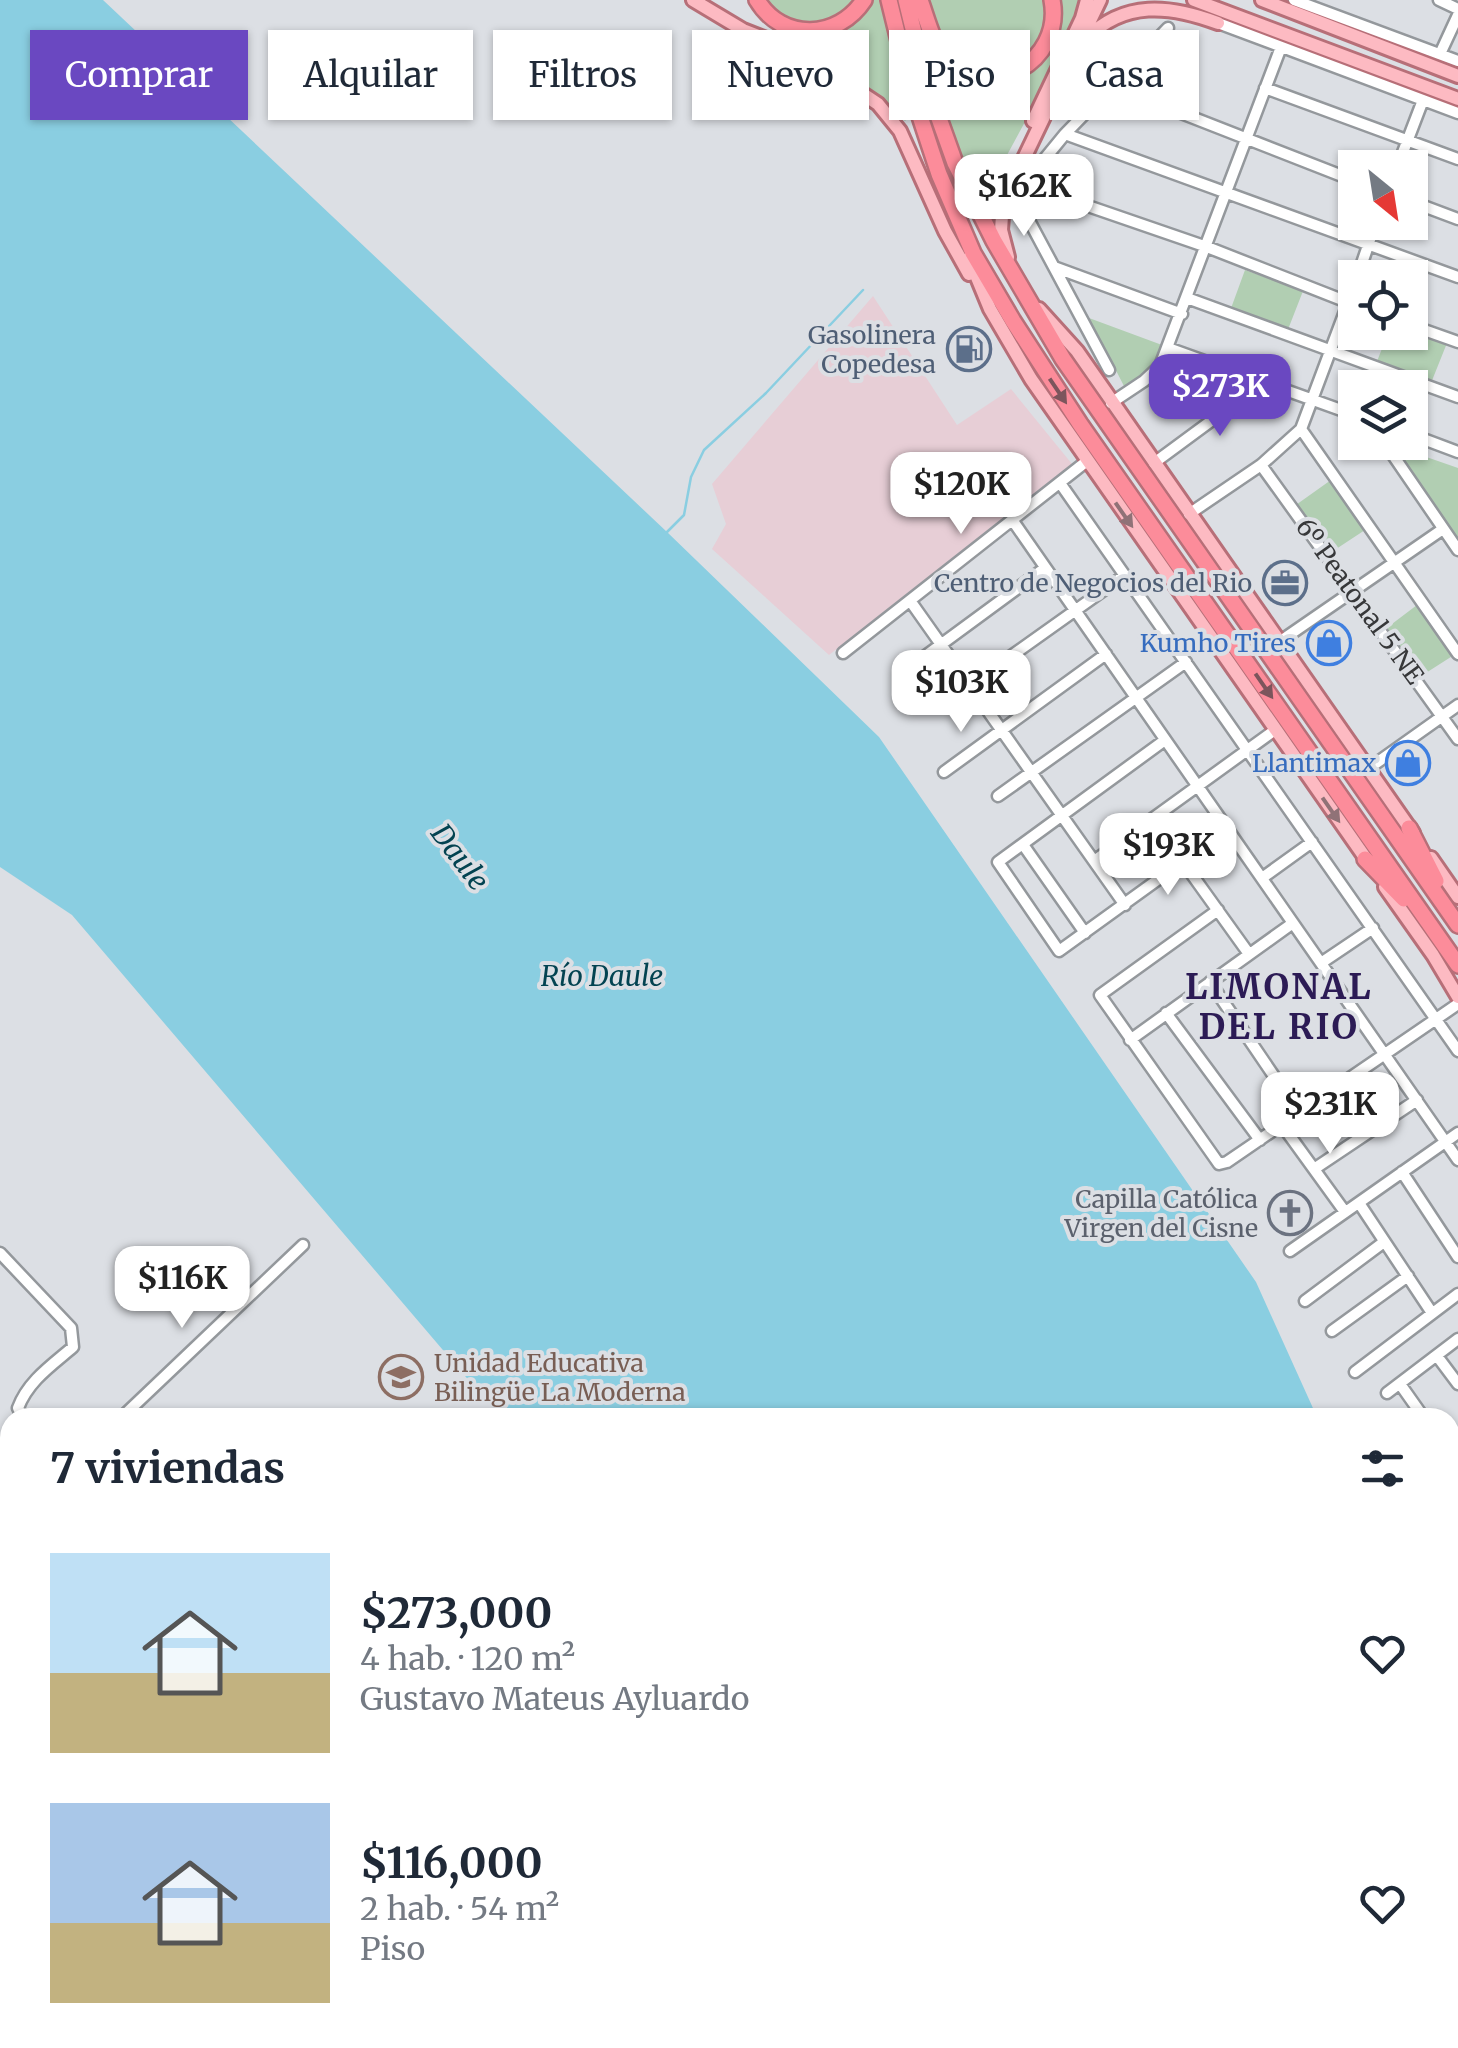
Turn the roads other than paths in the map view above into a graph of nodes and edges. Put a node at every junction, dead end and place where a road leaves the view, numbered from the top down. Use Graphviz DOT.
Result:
graph roads {
  1 [pos="693,0"];
  2 [pos="757,0"];
  3 [pos="864,0"];
  4 [pos="889,0"];
  5 [pos="906,0"];
  6 [pos="920,0"];
  7 [pos="1052,0"];
  8 [pos="1087,0"];
  9 [pos="1100,0"];
  10 [pos="1186,0"];
  11 [pos="1194,0"];
  12 [pos="1262,0"];
  13 [pos="1294,0"];
  14 [pos="1439,0"];
  15 [pos="1458,12"];
  16 [pos="1218,23"];
  17 [pos="901,30"];
  18 [pos="906,30"];
  19 [pos="1086,30"];
  20 [pos="1095,30"];
  21 [pos="1280,47"];
  22 [pos="1440,54"];
  23 [pos="1458,61"];
  24 [pos="1458,76"];
  25 [pos="1265,88"];
  26 [pos="1458,98"];
  27 [pos="1423,100"];
  28 [pos="1050,105"];
  29 [pos="1458,113"];
  30 [pos="922,120"];
  31 [pos="939,120"];
  32 [pos="1079,120"];
  33 [pos="1196,120"];
  34 [pos="1065,134"];
  35 [pos="1246,140"];
  36 [pos="1408,140"];
  37 [pos="1404,150"];
  38 [pos="1458,158"];
  39 [pos="1338,175"];
  40 [pos="1024,184"];
  41 [pos="1227,194"];
  42 [pos="1003,202"];
  43 [pos="1428,207"];
  44 [pos="955,216"];
  45 [pos="1458,218"];
  46 [pos="1370,240"];
  47 [pos="1368,245"];
  48 [pos="1207,247"];
  49 [pos="1363,260"];
  50 [pos="1053,267"];
  51 [pos="1458,277"];
  52 [pos="1017,278"];
  53 [pos="1025,293"];
  54 [pos="1187,298"];
  55 [pos="1338,298"];
  56 [pos="990,309"];
  57 [pos="1182,314"];
  58 [pos="1428,331"];
  59 [pos="1338,337"];
  60 [pos="1458,342"];
  61 [pos="1168,348"];
  62 [pos="1332,351"];
  63 [pos="1109,370"];
  64 [pos="1257,381"];
  65 [pos="1458,397"];
  66 [pos="1312,400"];
  67 [pos="1111,402"];
  68 [pos="1338,409"];
  69 [pos="1300,429"];
  70 [pos="1428,440"];
  71 [pos="1457,449"];
  72 [pos="1396,460"];
  73 [pos="1087,461"];
  74 [pos="1154,463"];
  75 [pos="1261,465"];
  76 [pos="1060,483"];
  77 [pos="1190,514"];
  78 [pos="1013,521"];
  79 [pos="1443,529"];
  80 [pos="1458,550"];
  81 [pos="1393,564"];
  82 [pos="1045,568"];
  83 [pos="1125,575"];
  84 [pos="1353,590"];
  85 [pos="911,602"];
  86 [pos="1075,610"];
  87 [pos="1280,642"];
  88 [pos="941,644"];
  89 [pos="844,653"];
  90 [pos="1106,654"];
  91 [pos="1458,654"];
  92 [pos="1186,662"];
  93 [pos="905,671"];
  94 [pos="970,686"];
  95 [pos="1136,698"];
  96 [pos="1458,705"];
  97 [pos="941,706"];
  98 [pos="1442,716"];
  99 [pos="1002,730"];
  100 [pos="1275,730"];
  101 [pos="1458,738"];
  102 [pos="1166,740"];
  103 [pos="1248,750"];
  104 [pos="1368,769"];
  105 [pos="944,772"];
  106 [pos="1032,772"];
  107 [pos="1198,786"];
  108 [pos="998,796"];
  109 [pos="1062,816"];
  110 [pos="1410,828"];
  111 [pos="1228,829"];
  112 [pos="1312,842"];
  113 [pos="1024,846"];
  114 [pos="1366,858"];
  115 [pos="1094,861"];
  116 [pos="1183,862"];
  117 [pos="1262,878"];
  118 [pos="1458,896"];
  119 [pos="1125,904"];
  120 [pos="1218,910"];
  121 [pos="1293,923"];
  122 [pos="1458,924"];
  123 [pos="1372,928"];
  124 [pos="1085,934"];
  125 [pos="1441,938"];
  126 [pos="1250,954"];
  127 [pos="1321,963"];
  128 [pos="1458,965"];
  129 [pos="1210,982"];
  130 [pos="1458,1000"];
  131 [pos="1166,1013"];
  132 [pos="1436,1018"];
  133 [pos="1130,1040"];
  134 [pos="1458,1051"];
  135 [pos="1385,1054"];
  136 [pos="1417,1100"];
  137 [pos="1299,1113"];
  138 [pos="1282,1125"];
  139 [pos="1458,1133"];
  140 [pos="1260,1140"];
  141 [pos="1445,1142"];
  142 [pos="1458,1160"];
  143 [pos="1314,1169"];
  144 [pos="1402,1172"];
  145 [pos="1359,1203"];
  146 [pos="1345,1212"];
  147 [pos="1384,1242"];
  148 [pos="303,1245"];
  149 [pos="1290,1252"];
  150 [pos="0,1253"];
  151 [pos="1458,1257"];
  152 [pos="1408,1276"];
  153 [pos="1458,1294"];
  154 [pos="1305,1301"];
  155 [pos="1432,1313"];
  156 [pos="1332,1331"];
  157 [pos="1458,1339"];
  158 [pos="1437,1356"];
  159 [pos="1355,1372"];
  160 [pos="1400,1384"];
  161 [pos="1458,1384"];
  162 [pos="1386,1394"];
  163 [pos="18,1408"];
  164 [pos="132,1408"];
  165 [pos="1417,1408"];
  1 -- 56 [label="main road"];
  2 -- 3 [label="highway"];
  4 -- 17 [label="highway"];
  5 -- 18 [label="highway"];
  6 -- 7 [label="highway"];
  8 -- 42 [label="main road"];
  9 -- 19 [label="main road"];
  10 -- 16 [label="main road"];
  11 -- 26 [label="main road"];
  12 -- 24 [label="main road"];
  13 -- 22 [label="street"];
  14 -- 15 [label="street"];
  15 -- 22 [label="street"];
  16 -- 20 [label="main road"];
  16 -- 21 [label="street"];
  21 -- 25 [label="street"];
  21 -- 27 [label="street"];
  22 -- 23 [label="street"];
  25 -- 35 [label="street"];
  25 -- 36 [label="street"];
  27 -- 29 [label="street"];
  27 -- 36 [label="street"];
  28 -- 42 [label="main road"];
  30 -- 44 [label="highway"];
  31 -- 52 [label="highway"];
  32 -- 34 [label="street"];
  33 -- 35 [label="street"];
  34 -- 40 [label="street"];
  34 -- 41 [label="street"];
  35 -- 39 [label="street"];
  35 -- 41 [label="street"];
  36 -- 37 [label="street"];
  36 -- 38 [label="street"];
  40 -- 48 [label="street"];
  40 -- 50 [label="street"];
  41 -- 47 [label="street"];
  41 -- 48 [label="street"];
  42 -- 52 [label="main road"];
  43 -- 45 [label="street"];
  44 -- 56 [label="main road"];
  44 -- 125 [label="highway, one-way"];
  46 -- 47 [label="street"];
  47 -- 49 [label="street"];
  47 -- 51 [label="street"];
  48 -- 54 [label="street"];
  48 -- 55 [label="street"];
  50 -- 57 [label="street"];
  50 -- 63 [label="street"];
  52 -- 53 [label="highway"];
  53 -- 67 [label="main road"];
  53 -- 122 [label="highway"];
  54 -- 57 [label="street"];
  54 -- 62 [label="street"];
  56 -- 73 [label="main road"];
  57 -- 61 [label="street"];
  58 -- 60 [label="street"];
  59 -- 62 [label="street"];
  61 -- 64 [label="street"];
  61 -- 67 [label="street"];
  62 -- 65 [label="street"];
  62 -- 66 [label="street"];
  64 -- 66 [label="street"];
  64 -- 74 [label="street"];
  66 -- 68 [label="street"];
  66 -- 69 [label="street"];
  67 -- 74 [label="main road"];
  69 -- 75 [label="street"];
  69 -- 81 [label="street"];
  70 -- 71 [label="street"];
  72 -- 79 [label="street"];
  73 -- 76 [label="street"];
  73 -- 100 [label="main road, one-way"];
  74 -- 77 [label="main road"];
  75 -- 77 [label="street"];
  75 -- 84 [label="street, 6º Peatonal 5 NE"];
  76 -- 78 [label="street"];
  76 -- 83 [label="street"];
  77 -- 87 [label="main road"];
  78 -- 82 [label="street"];
  78 -- 85 [label="street"];
  79 -- 80 [label="street"];
  79 -- 81 [label="street"];
  81 -- 84 [label="street"];
  81 -- 91 [label="street"];
  82 -- 86 [label="street"];
  82 -- 88 [label="street"];
  83 -- 86 [label="street"];
  83 -- 92 [label="street"];
  84 -- 87 [label="street"];
  84 -- 98 [label="street, 6º Peatonal 5 NE"];
  85 -- 88 [label="street"];
  85 -- 89 [label="street"];
  86 -- 90 [label="street"];
  86 -- 94 [label="street"];
  87 -- 104 [label="main road"];
  88 -- 93 [label="street"];
  88 -- 94 [label="street"];
  90 -- 95 [label="street"];
  90 -- 99 [label="street"];
  92 -- 95 [label="street"];
  92 -- 103 [label="street"];
  94 -- 97 [label="street"];
  94 -- 99 [label="street"];
  95 -- 102 [label="street"];
  95 -- 106 [label="street"];
  96 -- 98 [label="street"];
  98 -- 101 [label="street, 6º Peatonal 5 NE"];
  98 -- 104 [label="street"];
  99 -- 105 [label="street"];
  99 -- 106 [label="street"];
  100 -- 103 [label="street"];
  100 -- 114 [label="main road, one-way"];
  102 -- 107 [label="street"];
  102 -- 109 [label="street"];
  103 -- 107 [label="street"];
  103 -- 112 [label="street"];
  104 -- 110 [label="main road"];
  106 -- 108 [label="street"];
  106 -- 109 [label="street"];
  107 -- 111 [label="street"];
  107 -- 115 [label="street"];
  109 -- 113 [label="street"];
  109 -- 115 [label="street"];
  110 -- 118 [label="main road"];
  110 -- 122 [label="highway"];
  111 -- 116 [label="street"];
  111 -- 117 [label="street"];
  112 -- 117 [label="street"];
  112 -- 123 [label="street"];
  113 -- 124 [label="street"];
  113 -- 124 [label="street"];
  114 -- 125 [label="highway"];
  114 -- 130 [label="main road"];
  115 -- 119 [label="street"];
  116 -- 119 [label="street"];
  116 -- 120 [label="street"];
  117 -- 121 [label="street"];
  119 -- 124 [label="street"];
  120 -- 126 [label="street"];
  120 -- 133 [label="street"];
  121 -- 126 [label="street"];
  121 -- 127 [label="street"];
  123 -- 127 [label="street"];
  123 -- 132 [label="street"];
  125 -- 128 [label="highway"];
  126 -- 129 [label="street"];
  127 -- 135 [label="street"];
  129 -- 131 [label="street"];
  129 -- 137 [label="street"];
  130 -- 132 [label="street"];
  131 -- 133 [label="street"];
  131 -- 140 [label="street"];
  132 -- 134 [label="street"];
  132 -- 135 [label="street"];
  133 -- 140 [label="street"];
  135 -- 136 [label="street"];
  135 -- 137 [label="street"];
  136 -- 141 [label="street"];
  136 -- 143 [label="street"];
  137 -- 138 [label="street"];
  138 -- 140 [label="street"];
  138 -- 143 [label="street"];
  139 -- 141 [label="street"];
  141 -- 142 [label="street"];
  141 -- 144 [label="street"];
  143 -- 146 [label="street"];
  144 -- 145 [label="street"];
  144 -- 151 [label="street"];
  145 -- 146 [label="street"];
  145 -- 147 [label="street"];
  146 -- 149 [label="street"];
  147 -- 152 [label="street"];
  147 -- 154 [label="street"];
  148 -- 164 [label="street"];
  150 -- 163 [label="street"];
  152 -- 155 [label="street"];
  152 -- 156 [label="street"];
  153 -- 155 [label="street"];
  155 -- 159 [label="street"];
  157 -- 158 [label="street"];
  158 -- 160 [label="street"];
  158 -- 161 [label="street"];
  160 -- 162 [label="street"];
  160 -- 165 [label="street"];
}
